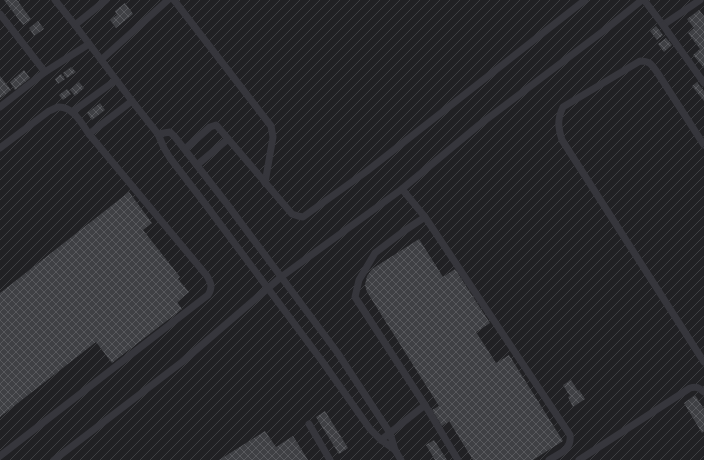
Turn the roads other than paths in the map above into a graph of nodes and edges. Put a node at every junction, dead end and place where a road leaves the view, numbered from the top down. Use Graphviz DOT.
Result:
graph roads {
  1 [pos="55,0"];
  2 [pos="106,0"];
  3 [pos="168,0"];
  4 [pos="174,0"];
  5 [pos="585,0"];
  6 [pos="643,0"];
  7 [pos="700,0"];
  8 [pos="0,14"];
  9 [pos="75,25"];
  10 [pos="663,25"];
  11 [pos="89,44"];
  12 [pos="101,60"];
  13 [pos="45,72"];
  14 [pos="116,80"];
  15 [pos="704,82"];
  16 [pos="132,101"];
  17 [pos="0,107"];
  18 [pos="72,112"];
  19 [pos="89,134"];
  20 [pos="158,134"];
  21 [pos="228,139"];
  22 [pos="704,145"];
  23 [pos="0,148"];
  24 [pos="185,150"];
  25 [pos="197,165"];
  26 [pos="265,182"];
  27 [pos="402,189"];
  28 [pos="425,218"];
  29 [pos="281,278"];
  30 [pos="268,289"];
  31 [pos="704,362"];
  32 [pos="704,392"];
  33 [pos="425,405"];
  34 [pos="309,424"];
  35 [pos="390,433"];
  36 [pos="381,440"];
  37 [pos="395,450"];
  38 [pos="0,456"];
  39 [pos="54,460"];
  40 [pos="330,460"];
  41 [pos="401,460"];
  42 [pos="458,460"];
  43 [pos="549,460"];
  44 [pos="579,460"];
  1 -- 9 [label="lane"];
  2 -- 9 [label="lane"];
  3 -- 12 [label="lane"];
  4 -- 26 [label="lane"];
  5 -- 26 [label="lane"];
  6 -- 10 [label="lane"];
  6 -- 27 [label="lane"];
  7 -- 10 [label="lane"];
  8 -- 13 [label="lane"];
  9 -- 11 [label="lane"];
  10 -- 15 [label="lane"];
  11 -- 12 [label="lane"];
  11 -- 13 [label="lane"];
  12 -- 14 [label="lane"];
  13 -- 17 [label="lane"];
  14 -- 16 [label="lane"];
  14 -- 18 [label="lane"];
  16 -- 19 [label="lane"];
  16 -- 20 [label="lane"];
  18 -- 19 [label="lane"];
  18 -- 23 [label="lane"];
  19 -- 38 [label="lane"];
  20 -- 24 [label="lane"];
  20 -- 30 [label="lane"];
  21 -- 24 [label="lane"];
  21 -- 25 [label="lane"];
  21 -- 26 [label="lane"];
  22 -- 31 [label="lane"];
  24 -- 25 [label="lane"];
  25 -- 29 [label="lane"];
  27 -- 28 [label="lane"];
  27 -- 29 [label="lane"];
  28 -- 33 [label="lane"];
  28 -- 43 [label="lane"];
  29 -- 30 [label="lane"];
  29 -- 35 [label="lane"];
  30 -- 36 [label="lane"];
  30 -- 39 [label="lane"];
  32 -- 44 [label="lane"];
  33 -- 35 [label="lane"];
  33 -- 42 [label="lane"];
  34 -- 40 [label="lane"];
  35 -- 36 [label="lane"];
  35 -- 37 [label="lane"];
  36 -- 37 [label="lane"];
  37 -- 41 [label="lane"];
}
